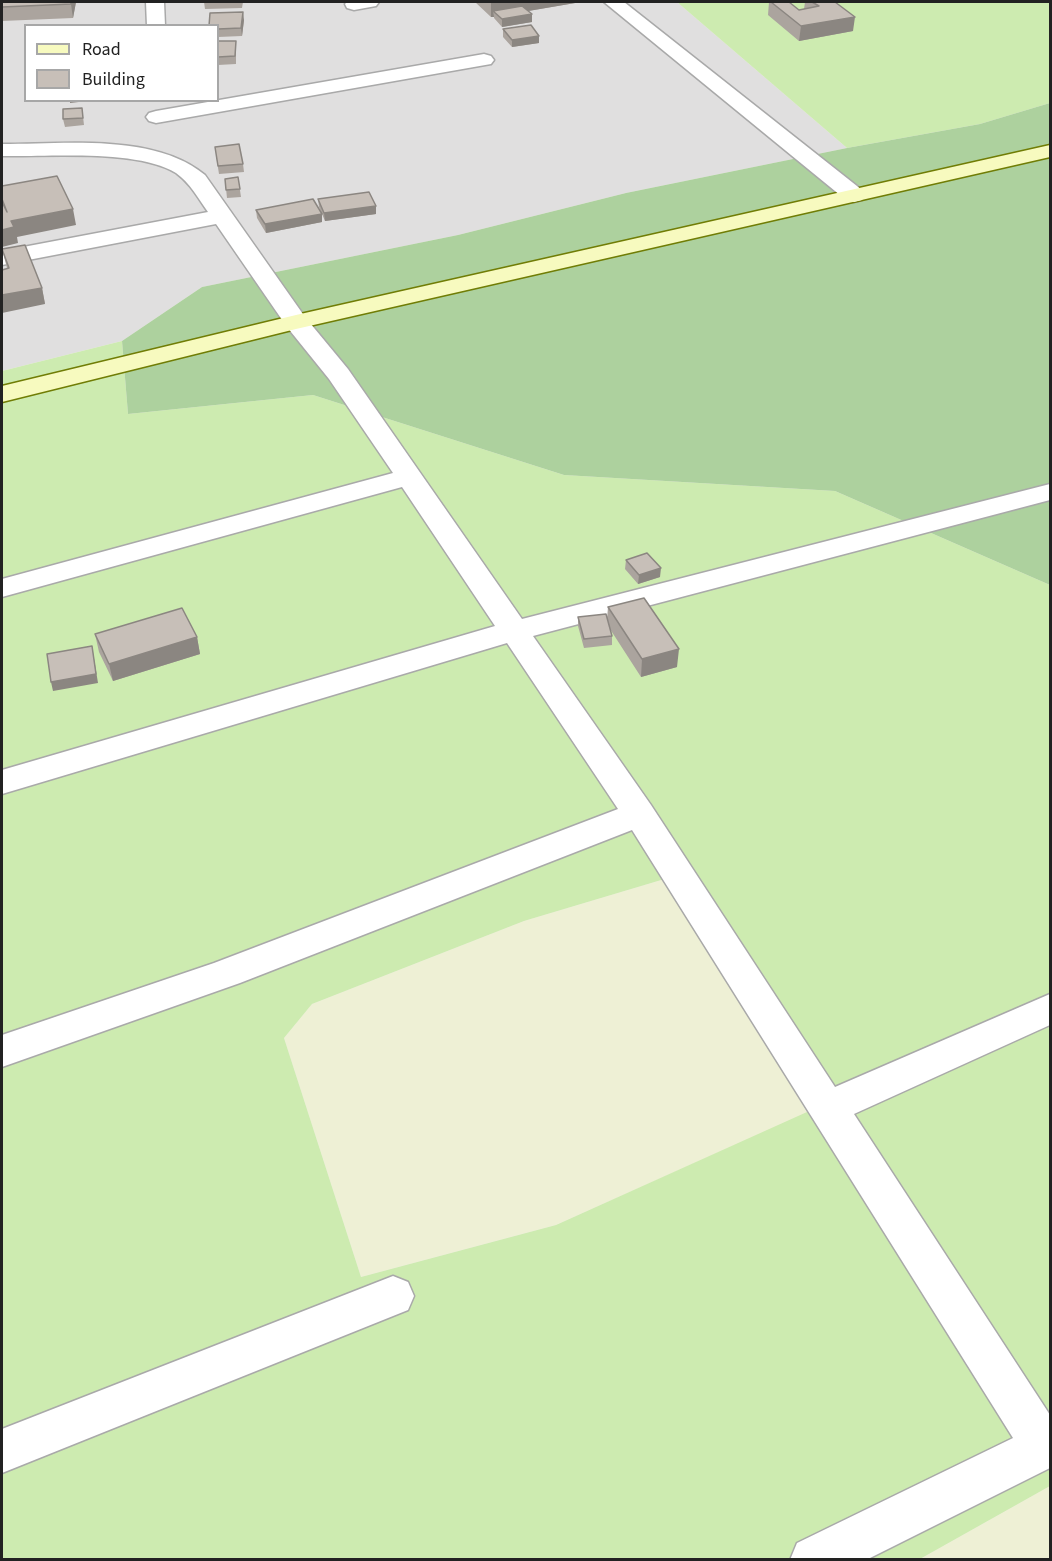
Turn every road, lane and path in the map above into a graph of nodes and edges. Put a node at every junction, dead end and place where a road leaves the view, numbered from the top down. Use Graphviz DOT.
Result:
graph roads {
  1 [pos="155,2"];
  2 [pos="613,2"];
  3 [pos="156,24"];
  4 [pos="484,60"];
  5 [pos="219,100"];
  6 [pos="205,102"];
  7 [pos="158,109"];
  8 [pos="130,140"];
  9 [pos="2,150"];
  10 [pos="1050,151"];
  11 [pos="854,195"];
  12 [pos="222,216"];
  13 [pos="2,258"];
  14 [pos="296,322"];
  15 [pos="2,394"];
  16 [pos="409,477"];
  17 [pos="1050,492"];
  18 [pos="2,588"];
  19 [pos="513,631"];
  20 [pos="2,782"];
  21 [pos="639,814"];
  22 [pos="1050,1009"];
  23 [pos="2,1051"];
  24 [pos="828,1108"];
  25 [pos="393,1296"];
  26 [pos="1048,1445"];
  27 [pos="2,1451"];
  28 [pos="814,1560"];
  1 -- 3 [label="street"];
  2 -- 11 [label="street"];
  4 -- 5 [label="street"];
  6 -- 7 [label="street"];
  7 -- 8 [label="street"];
  8 -- 9 [label="street"];
  8 -- 12 [label="street"];
  10 -- 11 [label="street"];
  11 -- 14 [label="street"];
  12 -- 13 [label="street"];
  12 -- 14 [label="street"];
  14 -- 15 [label="street"];
  14 -- 16 [label="street"];
  16 -- 18 [label="street"];
  16 -- 19 [label="street"];
  17 -- 19 [label="street"];
  19 -- 20 [label="street"];
  19 -- 21 [label="street"];
  21 -- 23 [label="street"];
  21 -- 24 [label="street"];
  22 -- 24 [label="street"];
  24 -- 26 [label="street"];
  25 -- 27 [label="street"];
  26 -- 28 [label="street"];
}
